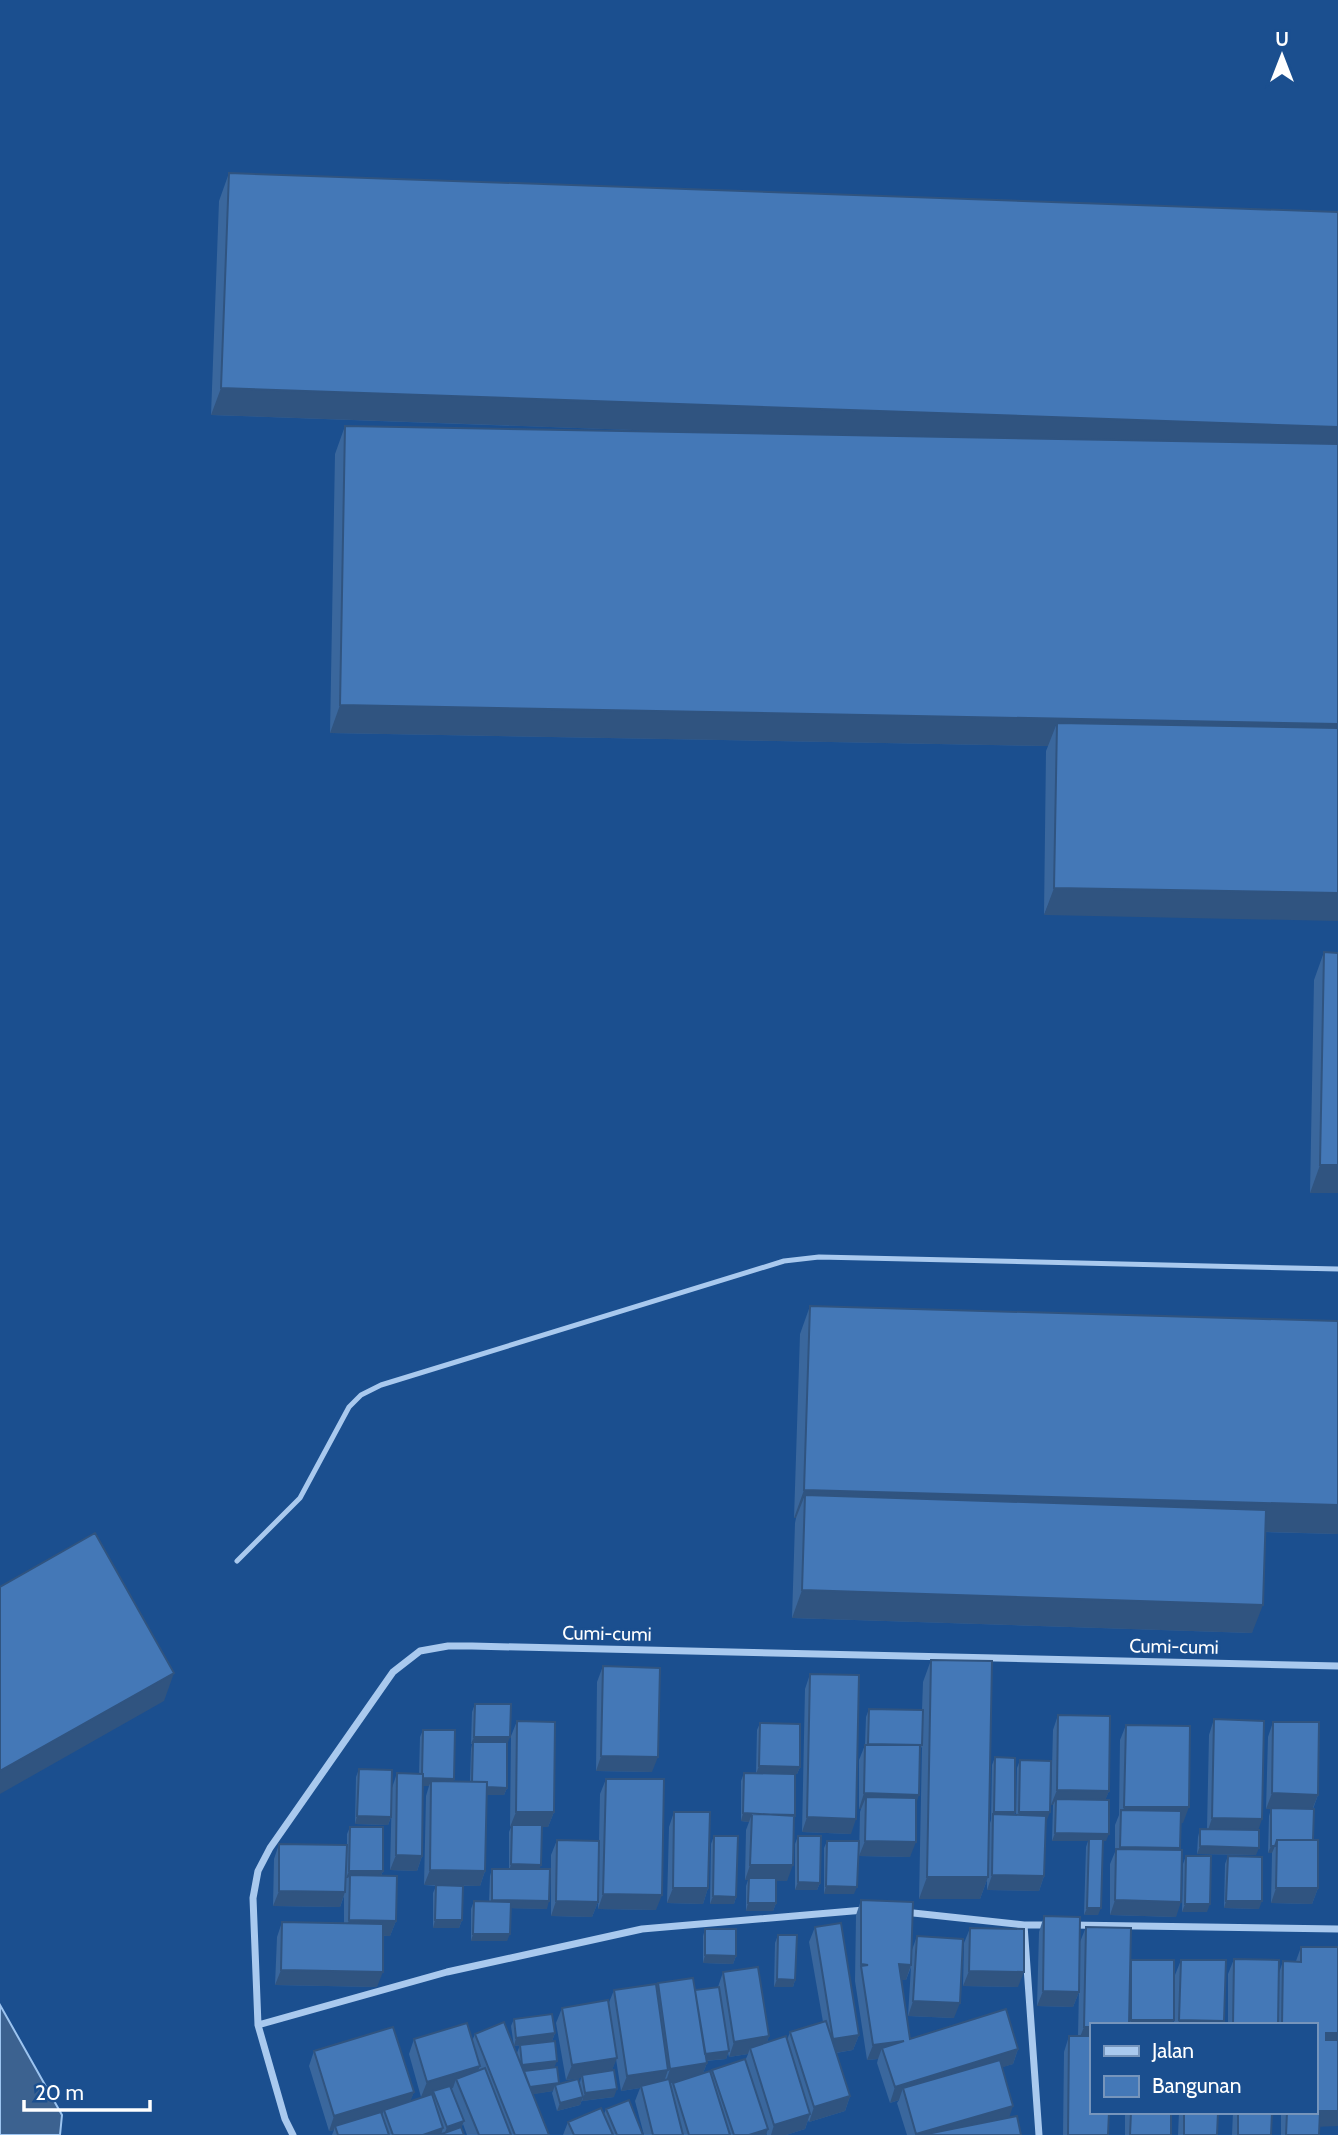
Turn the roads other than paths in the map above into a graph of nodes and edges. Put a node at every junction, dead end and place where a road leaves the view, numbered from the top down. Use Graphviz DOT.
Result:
graph roads {
  1 [pos="1338,1269"];
  2 [pos="237,1561"];
  3 [pos="1338,1666"];
  4 [pos="873,1910"];
  5 [pos="899,1912"];
  6 [pos="1024,1925"];
  7 [pos="1051,1925"];
  8 [pos="1065,1926"];
  9 [pos="1338,1929"];
  10 [pos="258,2025"];
  11 [pos="293,2135"];
  12 [pos="1039,2135"];
  1 -- 2 [label="lane"];
  3 -- 10 [label="street, Cumi-cumi"];
  4 -- 10 [label="street"];
  5 -- 6 [label="street"];
  6 -- 7 [label="street"];
  6 -- 12 [label="street"];
  8 -- 9 [label="street"];
  10 -- 11 [label="street, Cumi-cumi"];
}
